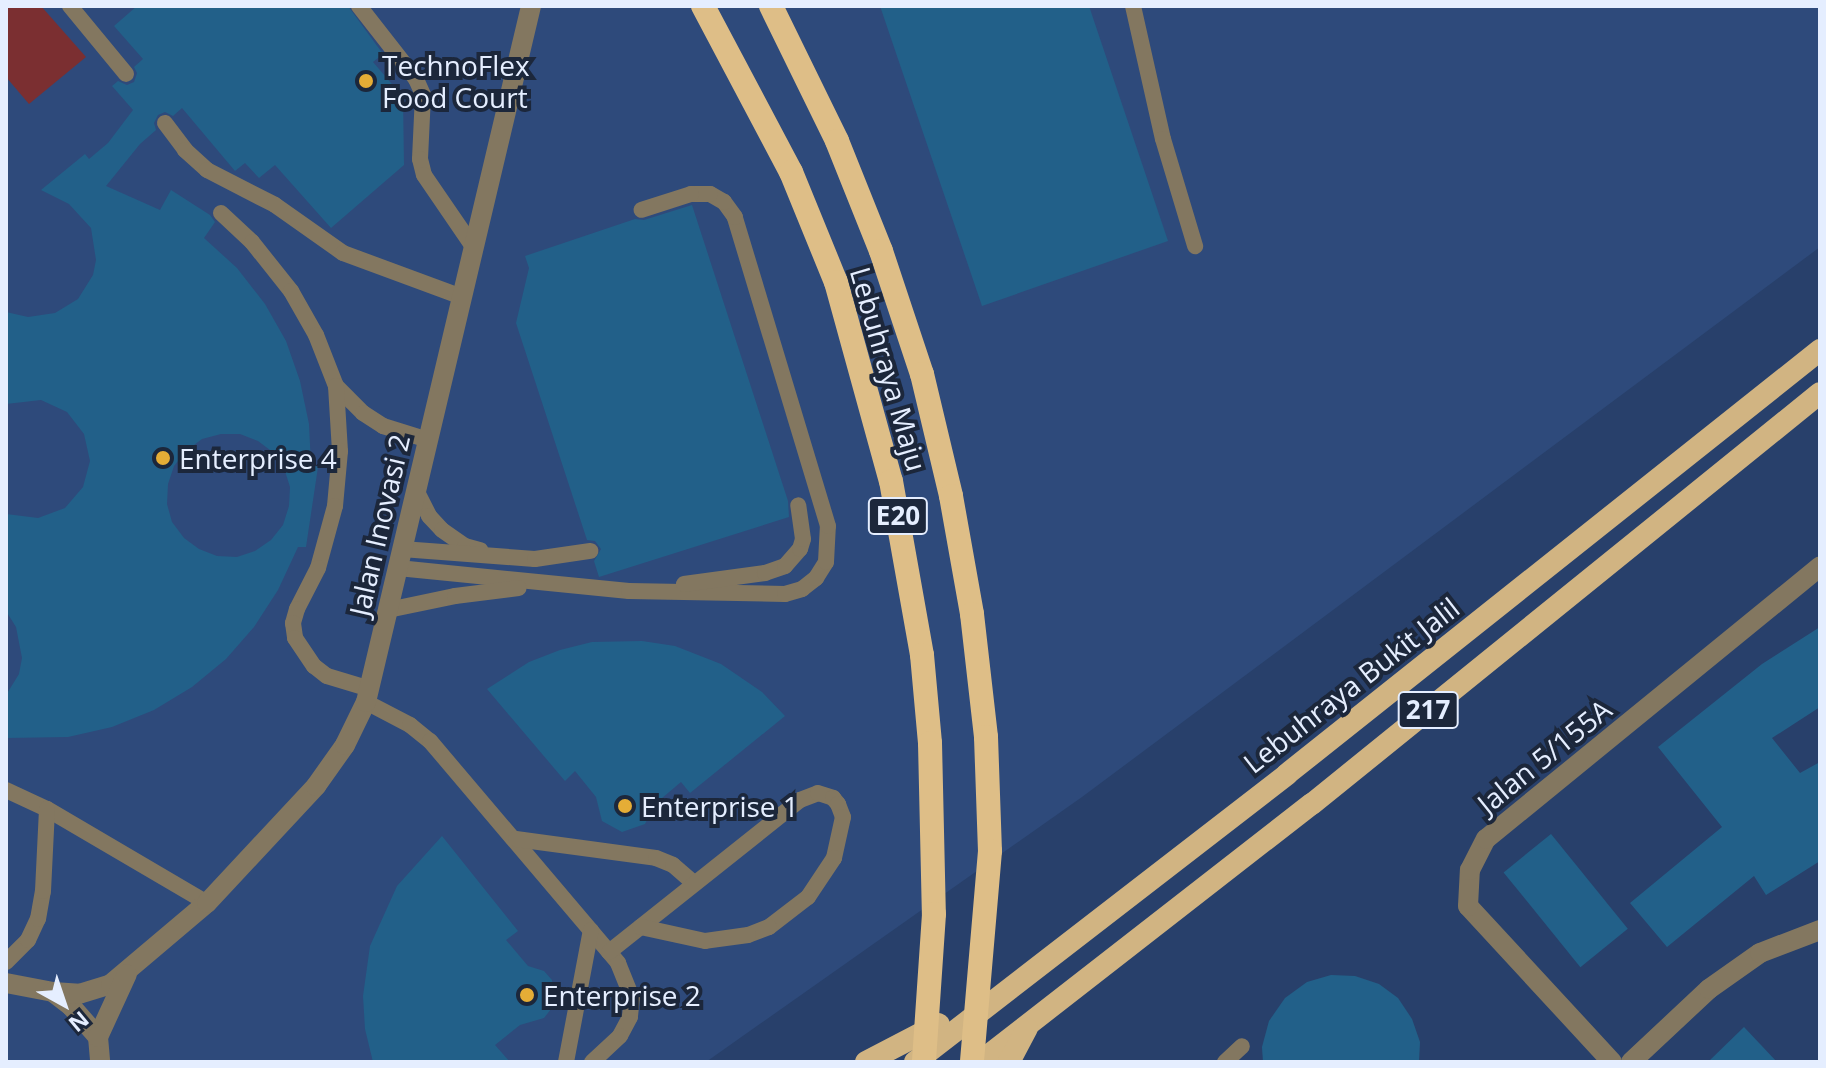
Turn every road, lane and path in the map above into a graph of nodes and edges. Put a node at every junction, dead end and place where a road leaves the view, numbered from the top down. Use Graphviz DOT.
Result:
graph roads {
  1 [pos="70,6"];
  2 [pos="359,6"];
  3 [pos="531,6"];
  4 [pos="703,6"];
  5 [pos="771,6"];
  6 [pos="1133,6"];
  7 [pos="126,74"];
  8 [pos="165,123"];
  9 [pos="641,210"];
  10 [pos="221,213"];
  11 [pos="1195,246"];
  12 [pos="474,248"];
  13 [pos="462,297"];
  14 [pos="1820,350"];
  15 [pos="336,386"];
  16 [pos="1820,393"];
  17 [pos="428,440"];
  18 [pos="416,490"];
  19 [pos="798,505"];
  20 [pos="590,551"];
  21 [pos="400,558"];
  22 [pos="509,558"];
  23 [pos="1820,567"];
  24 [pos="568,585"];
  25 [pos="629,591"];
  26 [pos="388,610"];
  27 [pos="368,696"];
  28 [pos="6,790"];
  29 [pos="47,809"];
  30 [pos="516,839"];
  31 [pos="694,883"];
  32 [pos="207,903"];
  33 [pos="641,927"];
  34 [pos="591,930"];
  35 [pos="1820,930"];
  36 [pos="609,952"];
  37 [pos="6,962"];
  38 [pos="127,974"];
  39 [pos="6,983"];
  40 [pos="1004,991"];
  41 [pos="53,992"];
  42 [pos="1031,1020"];
  43 [pos="98,1037"];
  44 [pos="1242,1046"];
  45 [pos="100,1062"];
  46 [pos="566,1062"];
  47 [pos="592,1062"];
  48 [pos="866,1062"];
  49 [pos="915,1062"];
  50 [pos="924,1062"];
  51 [pos="972,1062"];
  52 [pos="980,1062"];
  53 [pos="1009,1062"];
  54 [pos="1225,1062"];
  55 [pos="1612,1062"];
  56 [pos="1631,1062"];
  1 -- 7 [label="lane"];
  2 -- 12 [label="lane"];
  3 -- 12 [label="street, Jalan Inovasi 2"];
  4 -- 50 [label="highway, Lebuhraya Maju / E20, bridge"];
  5 -- 51 [label="highway, Lebuhraya Maju / E20, bridge"];
  6 -- 11 [label="lane"];
  8 -- 13 [label="lane"];
  9 -- 25 [label="lane"];
  10 -- 15 [label="lane"];
  12 -- 13 [label="street, Jalan Inovasi 2"];
  13 -- 17 [label="street, Jalan Inovasi 2"];
  14 -- 40 [label="highway, Lebuhraya Bukit Jalil / 217"];
  15 -- 17 [label="lane"];
  15 -- 27 [label="lane"];
  16 -- 42 [label="highway, 217"];
  17 -- 18 [label="street, Jalan Inovasi 2"];
  18 -- 21 [label="street, Jalan Inovasi 2"];
  18 -- 22 [label="lane"];
  19 -- 25 [label="lane"];
  20 -- 22 [label="lane"];
  21 -- 22 [label="lane"];
  21 -- 24 [label="lane"];
  21 -- 26 [label="street, Jalan Inovasi 2"];
  23 -- 55 [label="street, Jalan 5/155A"];
  24 -- 25 [label="lane"];
  24 -- 26 [label="lane"];
  26 -- 27 [label="street, Jalan Inovasi 2"];
  27 -- 30 [label="lane"];
  27 -- 32 [label="street, Jalan Inovasi 2"];
  28 -- 29 [label="lane"];
  29 -- 32 [label="lane"];
  29 -- 37 [label="lane"];
  30 -- 31 [label="lane"];
  30 -- 34 [label="lane"];
  31 -- 33 [label="lane"];
  31 -- 33 [label="lane"];
  32 -- 38 [label="street, Jalan Inovasi 2"];
  33 -- 36 [label="lane"];
  34 -- 36 [label="lane"];
  34 -- 46 [label="lane"];
  35 -- 56 [label="street"];
  36 -- 47 [label="lane"];
  38 -- 41 [label="street"];
  38 -- 43 [label="street"];
  39 -- 41 [label="street"];
  40 -- 48 [label="highway"];
  40 -- 49 [label="highway, Lebuhraya Bukit Jalil / 217"];
  41 -- 43 [label="street"];
  42 -- 52 [label="highway, 217"];
  42 -- 53 [label="highway"];
  43 -- 45 [label="street"];
  44 -- 54 [label="lane"];
}
